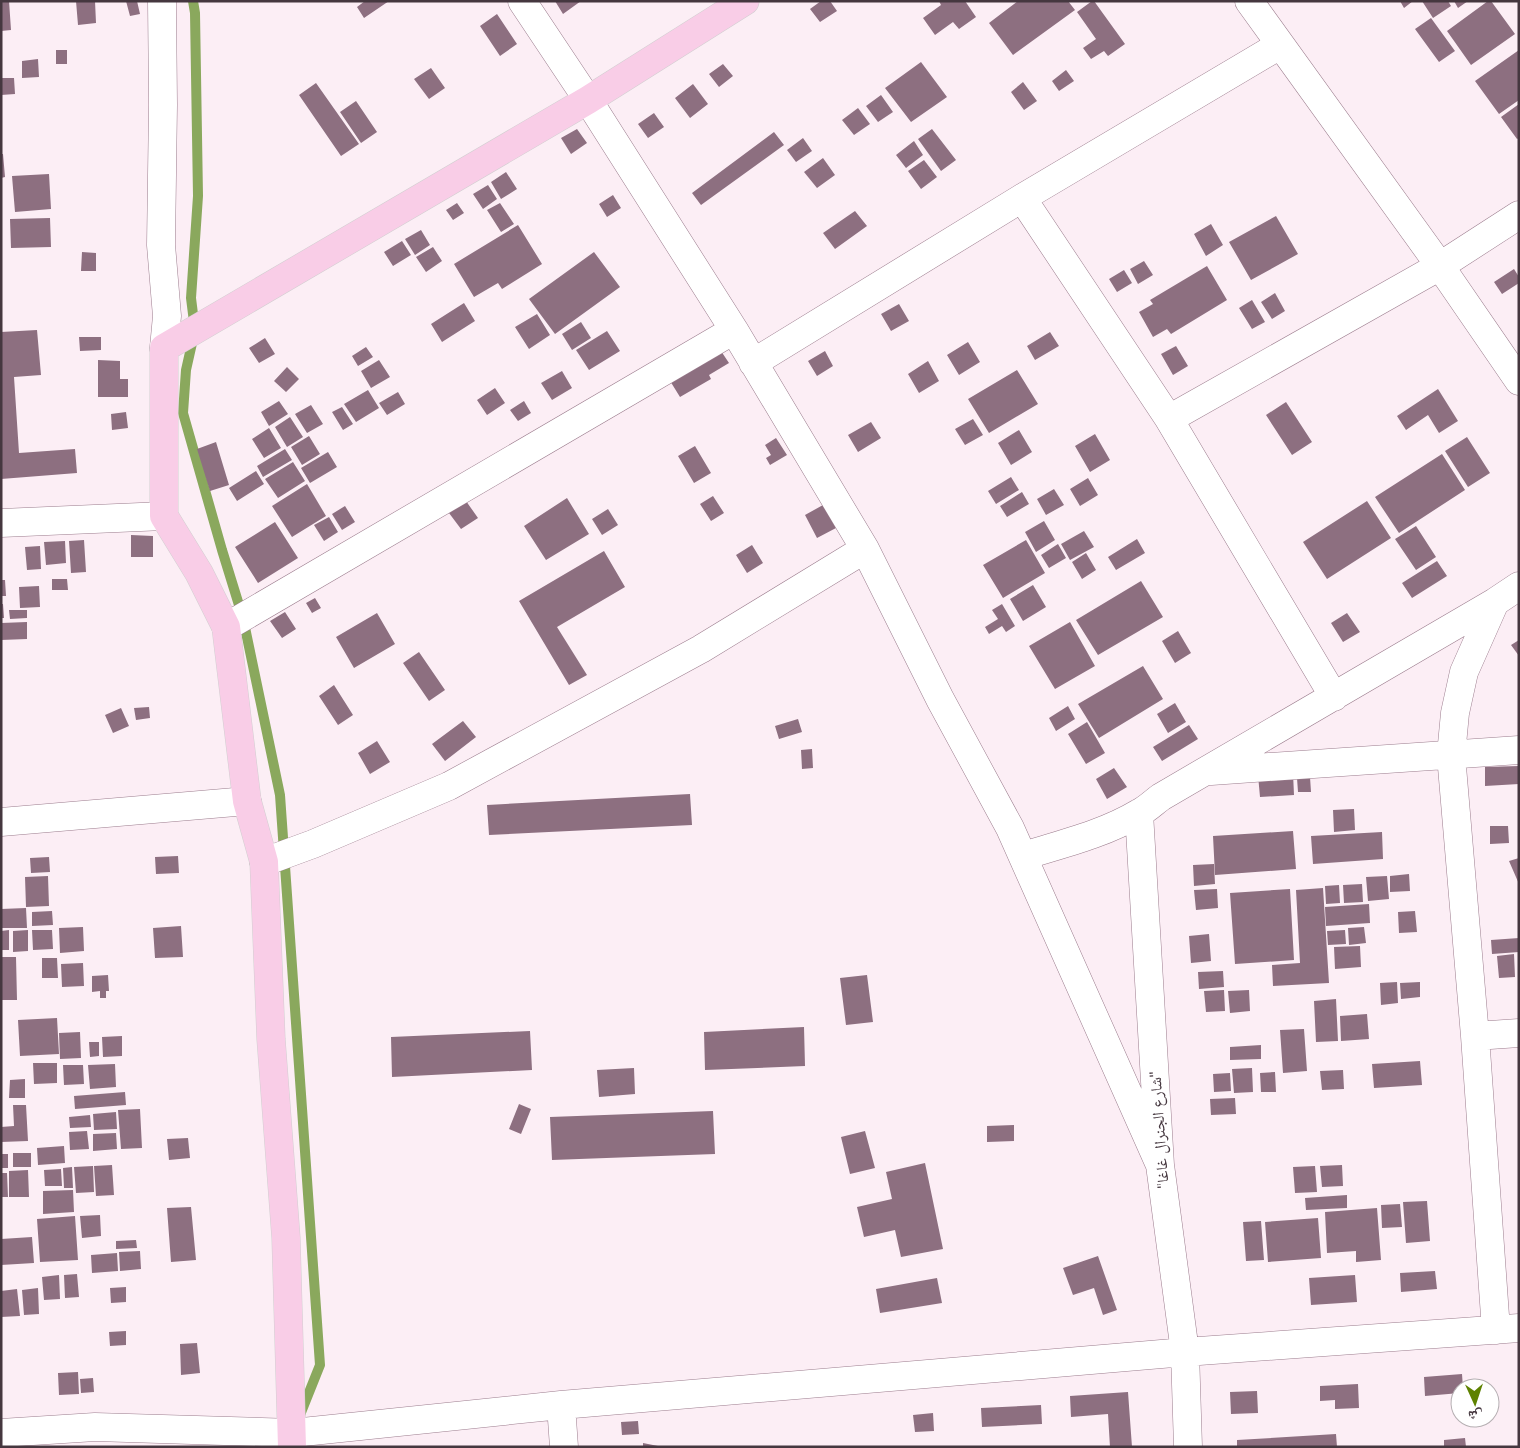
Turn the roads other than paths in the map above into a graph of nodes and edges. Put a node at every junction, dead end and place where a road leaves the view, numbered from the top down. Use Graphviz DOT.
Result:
graph roads {
  1 [pos="162,1"];
  2 [pos="522,1"];
  3 [pos="745,1"];
  4 [pos="1249,1"];
  5 [pos="1280,46"];
  6 [pos="588,100"];
  7 [pos="1022,198"];
  8 [pos="1519,215"];
  9 [pos="1440,266"];
  10 [pos="734,330"];
  11 [pos="164,348"];
  12 [pos="754,363"];
  13 [pos="1519,381"];
  14 [pos="1169,418"];
  15 [pos="164,516"];
  16 [pos="1,522"];
  17 [pos="865,549"];
  18 [pos="1519,586"];
  19 [pos="1495,602"];
  20 [pos="226,627"];
  21 [pos="1334,697"];
  22 [pos="1519,750"];
  23 [pos="1452,755"];
  24 [pos="1205,771"];
  25 [pos="248,801"];
  26 [pos="1139,813"];
  27 [pos="1,822"];
  28 [pos="1023,856"];
  29 [pos="264,862"];
  30 [pos="1519,1033"];
  31 [pos="1475,1036"];
  32 [pos="1160,1165"];
  33 [pos="1508,1329"];
  34 [pos="1185,1352"];
  35 [pos="561,1405"];
  36 [pos="1,1432"];
  37 [pos="292,1440"];
  38 [pos="564,1447"];
  39 [pos="1188,1447"];
  1 -- 11 [label="street"];
  2 -- 6 [label="street"];
  3 -- 6 [label="main road"];
  4 -- 5 [label="street"];
  5 -- 7 [label="street"];
  5 -- 9 [label="street"];
  6 -- 10 [label="street"];
  6 -- 11 [label="main road"];
  7 -- 12 [label="street"];
  7 -- 14 [label="street"];
  8 -- 9 [label="street"];
  9 -- 13 [label="street"];
  9 -- 14 [label="street"];
  10 -- 12 [label="street"];
  10 -- 20 [label="street"];
  11 -- 15 [label="main road"];
  12 -- 17 [label="street"];
  14 -- 21 [label="street"];
  15 -- 16 [label="street"];
  15 -- 20 [label="main road"];
  17 -- 28 [label="street"];
  17 -- 29 [label="street"];
  18 -- 19 [label="street"];
  19 -- 21 [label="street"];
  19 -- 23 [label="street"];
  20 -- 25 [label="main road"];
  21 -- 24 [label="street"];
  22 -- 23 [label="street"];
  23 -- 24 [label="street"];
  23 -- 31 [label="street"];
  24 -- 26 [label="street"];
  25 -- 27 [label="street"];
  25 -- 29 [label="main road"];
  26 -- 28 [label="street"];
  26 -- 32 [label="street, \"شارع الجنرال غاغا\""];
  28 -- 32 [label="street"];
  29 -- 37 [label="main road"];
  30 -- 31 [label="street"];
  31 -- 33 [label="street"];
  32 -- 34 [label="street, \"شارع الجنرال غاغا\""];
  33 -- 34 [label="street"];
  34 -- 35 [label="street"];
  34 -- 39 [label="street, \"شارع الجنرال غاغا\""];
  35 -- 37 [label="street"];
  35 -- 38 [label="street"];
  36 -- 37 [label="street"];
}
